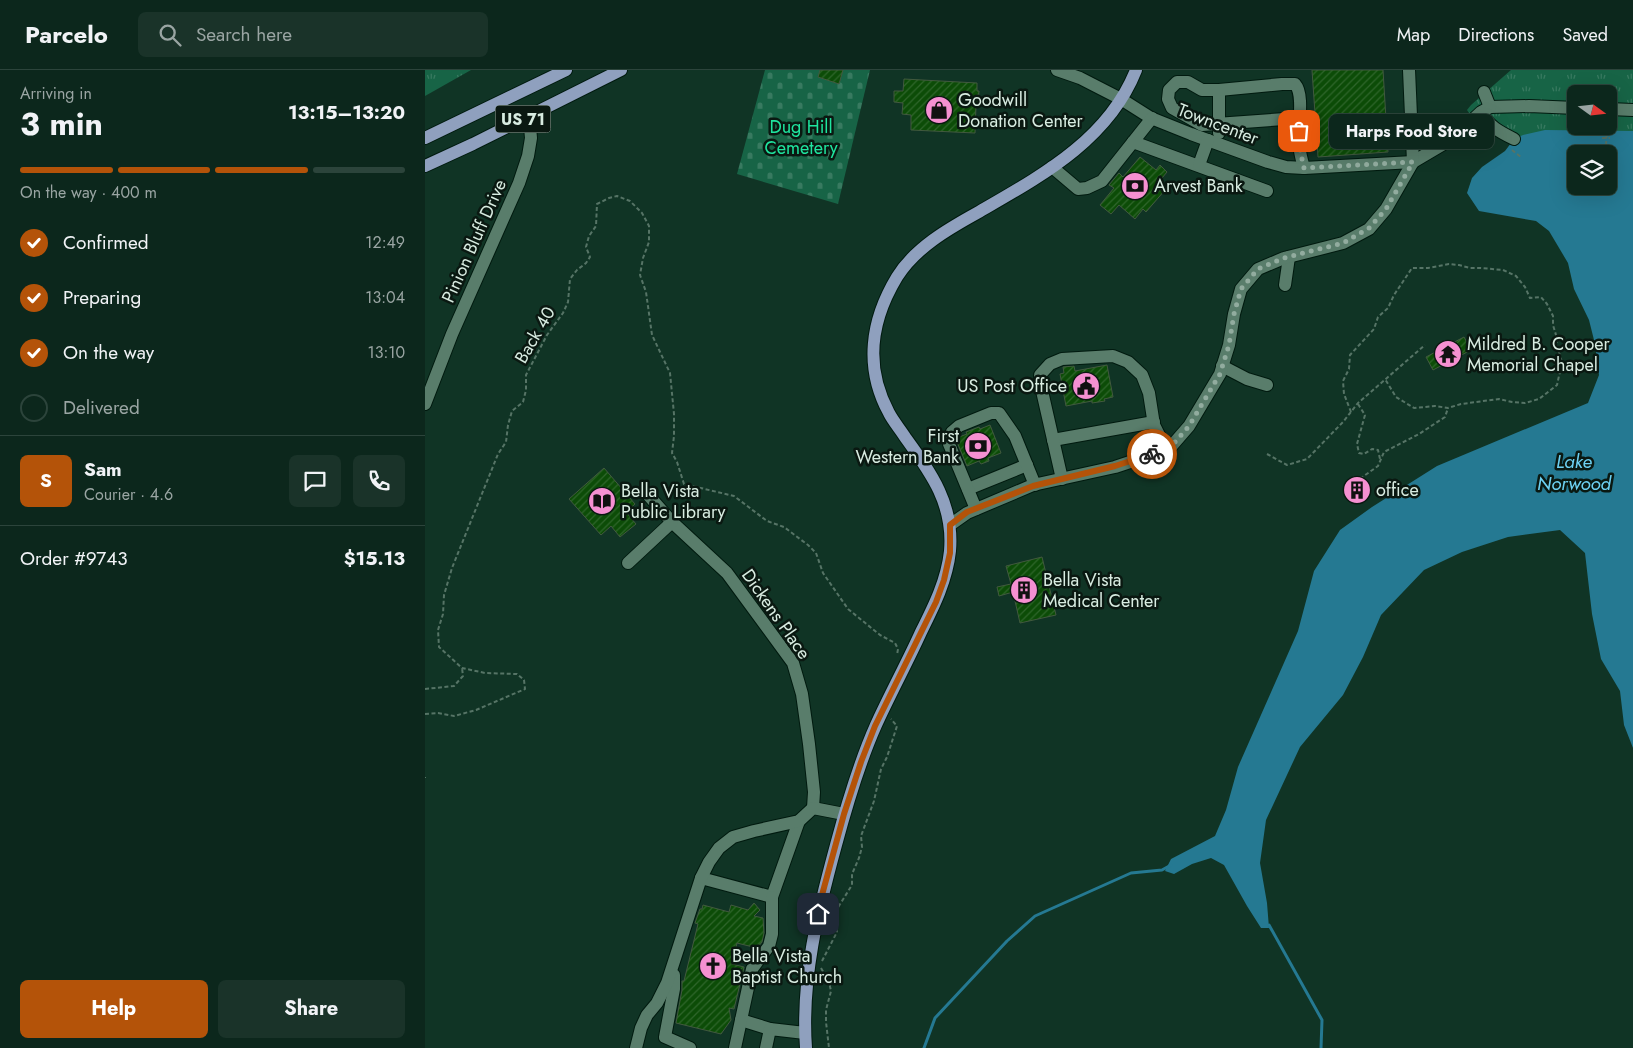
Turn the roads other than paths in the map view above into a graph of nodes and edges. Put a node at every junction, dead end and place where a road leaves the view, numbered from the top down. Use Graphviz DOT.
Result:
graph roads {
  1 [pos="566,70"];
  2 [pos="621,70"];
  3 [pos="1057,70"];
  4 [pos="1136,70"];
  5 [pos="1409,70"];
  6 [pos="1219,90"];
  7 [pos="1484,92"];
  8 [pos="1121,99"];
  9 [pos="1567,108"];
  10 [pos="1486,109"];
  11 [pos="1617,109"];
  12 [pos="1633,110"];
  13 [pos="529,116"];
  14 [pos="1152,118"];
  15 [pos="1299,118"];
  16 [pos="1219,124"];
  17 [pos="425,138"];
  18 [pos="1133,142"];
  19 [pos="1214,142"];
  20 [pos="1513,144"];
  21 [pos="1413,162"];
  22 [pos="1199,165"];
  23 [pos="425,166"];
  24 [pos="1052,167"];
  25 [pos="1304,168"];
  26 [pos="1267,191"];
  27 [pos="1289,257"];
  28 [pos="1285,285"];
  29 [pos="1222,366"];
  30 [pos="1267,385"];
  31 [pos="425,404"];
  32 [pos="1154,422"];
  33 [pos="1053,440"];
  34 [pos="1166,449"];
  35 [pos="1027,465"];
  36 [pos="1062,479"];
  37 [pos="1035,485"];
  38 [pos="968,489"];
  39 [pos="649,496"];
  40 [pos="976,509"];
  41 [pos="672,522"];
  42 [pos="950,525"];
  43 [pos="628,563"];
  44 [pos="813,808"];
  45 [pos="844,814"];
  46 [pos="799,821"];
  47 [pos="701,878"];
  48 [pos="773,897"];
  49 [pos="673,965"];
  50 [pos="741,1020"];
  51 [pos="769,1029"];
  52 [pos="805,1033"];
  53 [pos="636,1048"];
  54 [pos="690,1048"];
  55 [pos="735,1048"];
  56 [pos="766,1048"];
  57 [pos="806,1048"];
  1 -- 17 [label="main road, US 71"];
  2 -- 13 [label="main road, US 71"];
  3 -- 8 [label="street, Towncenter"];
  4 -- 8 [label="main road"];
  5 -- 21 [label="street"];
  6 -- 15 [label="street"];
  6 -- 16 [label="street"];
  6 -- 16 [label="street"];
  7 -- 10 [label="street"];
  8 -- 14 [label="street, Towncenter"];
  8 -- 24 [label="main road"];
  9 -- 10 [label="street"];
  10 -- 20 [label="street"];
  10 -- 21 [label="street"];
  11 -- 12 [label="street"];
  13 -- 23 [label="main road, US 71"];
  13 -- 31 [label="street, Pinion Bluff Drive"];
  14 -- 18 [label="street"];
  14 -- 19 [label="street, Towncenter"];
  15 -- 16 [label="street"];
  15 -- 25 [label="street"];
  16 -- 19 [label="street"];
  18 -- 22 [label="street"];
  18 -- 24 [label="street"];
  19 -- 22 [label="street"];
  19 -- 25 [label="street, Towncenter"];
  21 -- 25 [label="street, Towncenter"];
  21 -- 27 [label="street"];
  22 -- 26 [label="street"];
  24 -- 42 [label="main road"];
  27 -- 28 [label="street"];
  27 -- 29 [label="street"];
  29 -- 30 [label="street"];
  29 -- 34 [label="street"];
  32 -- 33 [label="street"];
  32 -- 33 [label="street"];
  32 -- 34 [label="street"];
  33 -- 36 [label="street"];
  34 -- 36 [label="street"];
  35 -- 37 [label="street"];
  35 -- 38 [label="street"];
  35 -- 38 [label="street"];
  36 -- 37 [label="street"];
  37 -- 40 [label="street"];
  38 -- 40 [label="street"];
  39 -- 41 [label="street, Dickens Place"];
  40 -- 42 [label="street"];
  41 -- 43 [label="street"];
  41 -- 44 [label="street, Dickens Place"];
  42 -- 45 [label="main road"];
  44 -- 45 [label="street"];
  44 -- 46 [label="street"];
  45 -- 52 [label="main road"];
  46 -- 47 [label="street"];
  46 -- 48 [label="street"];
  47 -- 48 [label="street"];
  47 -- 49 [label="street"];
  48 -- 50 [label="street"];
  49 -- 53 [label="street"];
  49 -- 54 [label="street"];
  50 -- 51 [label="street"];
  50 -- 55 [label="street"];
  51 -- 52 [label="street"];
  51 -- 56 [label="street"];
  52 -- 57 [label="main road"];
}
